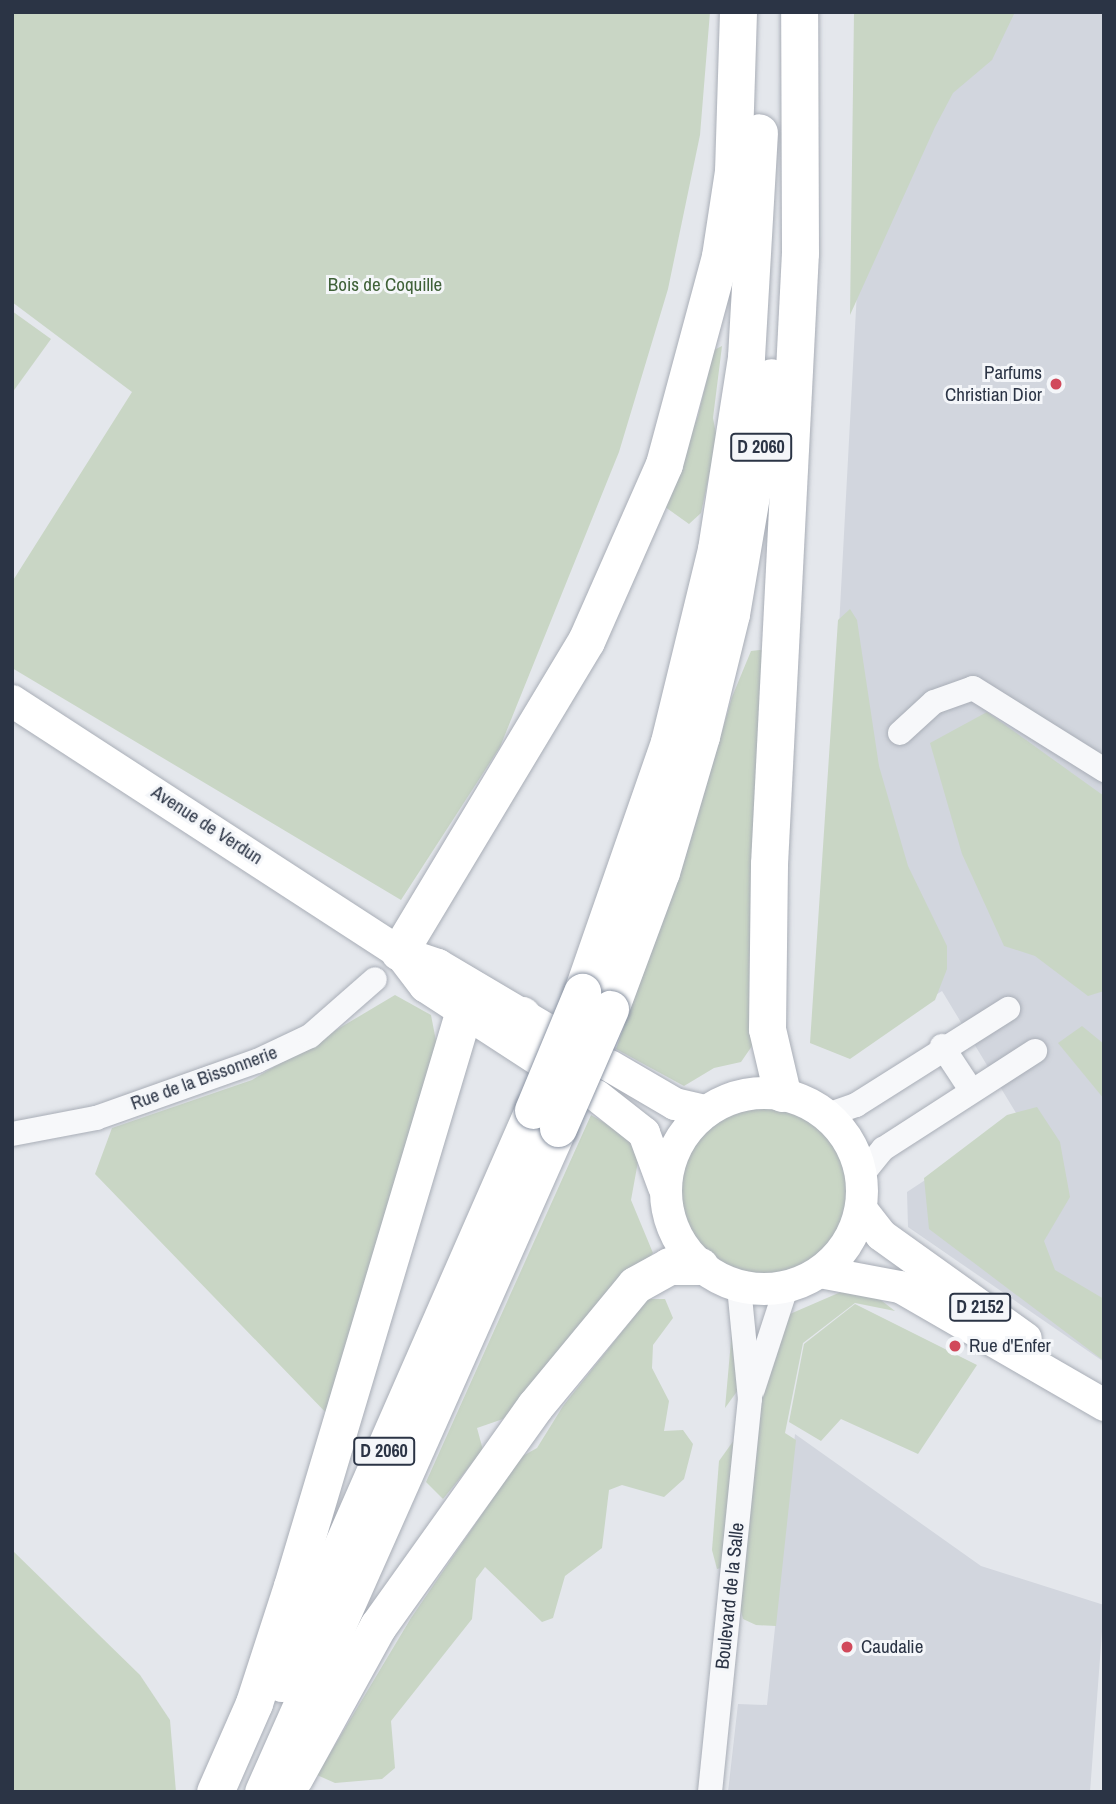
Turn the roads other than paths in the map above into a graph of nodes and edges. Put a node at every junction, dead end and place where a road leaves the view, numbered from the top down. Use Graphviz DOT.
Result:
graph roads {
  1 [pos="738,12"];
  2 [pos="755,12"];
  3 [pos="784,12"];
  4 [pos="799,12"];
  5 [pos="12,701"];
  6 [pos="900,733"];
  7 [pos="1104,770"];
  8 [pos="399,952"];
  9 [pos="375,979"];
  10 [pos="596,1001"];
  11 [pos="1008,1009"];
  12 [pos="463,1014"];
  13 [pos="535,1023"];
  14 [pos="942,1046"];
  15 [pos="1035,1051"];
  16 [pos="537,1059"];
  17 [pos="610,1066"];
  18 [pos="971,1090"];
  19 [pos="782,1093"];
  20 [pos="597,1096"];
  21 [pos="705,1111"];
  22 [pos="827,1115"];
  23 [pos="546,1119"];
  24 [pos="15,1126"];
  25 [pos="861,1176"];
  26 [pos="666,1193"];
  27 [pos="861,1209"];
  28 [pos="700,1266"];
  29 [pos="820,1272"];
  30 [pos="739,1287"];
  31 [pos="786,1287"];
  32 [pos="750,1399"];
  33 [pos="1104,1403"];
  34 [pos="215,1792"];
  35 [pos="233,1792"];
  36 [pos="263,1792"];
  37 [pos="286,1792"];
  38 [pos="710,1792"];
  1 -- 8 [label="highway"];
  2 -- 10 [label="highway, D 2060"];
  3 -- 10 [label="highway, D 2060"];
  4 -- 19 [label="highway"];
  5 -- 8 [label="main road, Avenue de Verdun"];
  6 -- 7 [label="street"];
  8 -- 12 [label="main road, Avenue de Verdun"];
  8 -- 13 [label="main road, Avenue de Verdun"];
  9 -- 24 [label="street, Rue de la Bissonnerie"];
  10 -- 23 [label="highway, D 2060, bridge"];
  11 -- 14 [label="street"];
  12 -- 13 [label="highway"];
  12 -- 16 [label="main road, Avenue de Verdun"];
  12 -- 34 [label="highway"];
  14 -- 18 [label="street"];
  14 -- 22 [label="street"];
  15 -- 18 [label="street"];
  17 -- 21 [label="main road"];
  18 -- 25 [label="street"];
  19 -- 21 [label="main road"];
  19 -- 22 [label="main road"];
  20 -- 26 [label="main road"];
  21 -- 26 [label="main road"];
  22 -- 25 [label="main road"];
  23 -- 35 [label="highway, D 2060"];
  23 -- 36 [label="highway, D 2060"];
  25 -- 27 [label="main road"];
  26 -- 28 [label="main road"];
  27 -- 29 [label="main road"];
  27 -- 33 [label="main road, D 2152"];
  28 -- 30 [label="main road"];
  28 -- 37 [label="highway"];
  29 -- 31 [label="main road"];
  29 -- 33 [label="main road, D 2152"];
  30 -- 31 [label="main road"];
  30 -- 32 [label="street, Boulevard de la Salle"];
  31 -- 32 [label="street, Boulevard de la Salle"];
  32 -- 38 [label="street, Boulevard de la Salle"];
}
